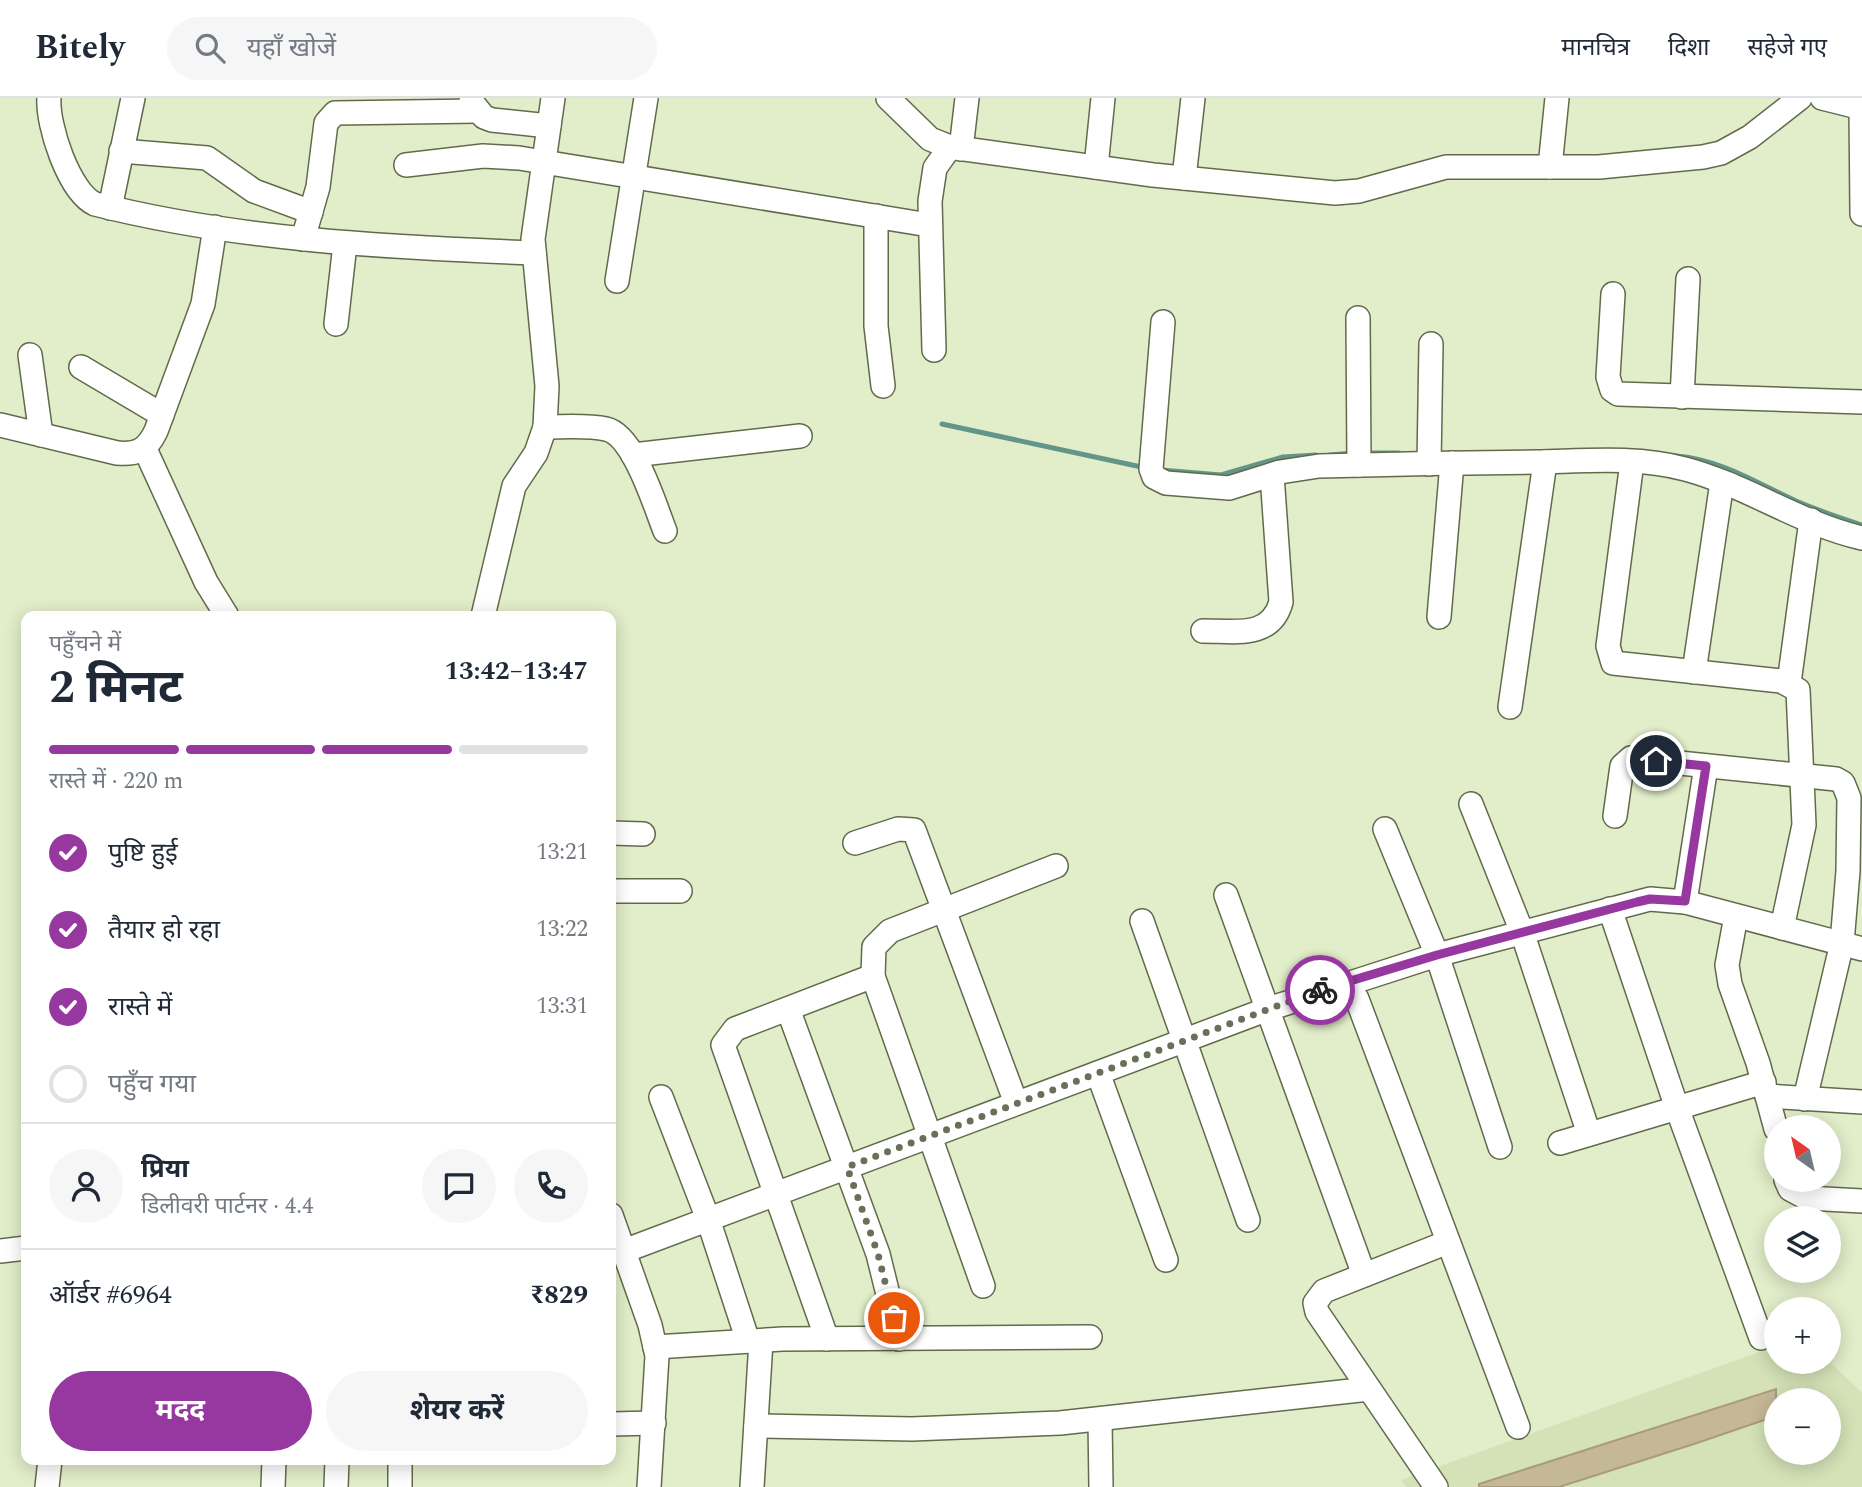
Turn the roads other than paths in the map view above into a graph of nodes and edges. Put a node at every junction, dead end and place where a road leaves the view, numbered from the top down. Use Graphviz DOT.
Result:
graph roads {
  1 [pos="49,98"];
  2 [pos="133,98"];
  3 [pos="553,98"];
  4 [pos="646,98"];
  5 [pos="888,98"];
  6 [pos="967,98"];
  7 [pos="1103,98"];
  8 [pos="1193,98"];
  9 [pos="1557,98"];
  10 [pos="1800,98"];
  11 [pos="1823,98"];
  12 [pos="474,104"];
  13 [pos="1861,108"];
  14 [pos="549,126"];
  15 [pos="955,148"];
  16 [pos="121,151"];
  17 [pos="543,162"];
  18 [pos="406,165"];
  19 [pos="1096,167"];
  20 [pos="1550,167"];
  21 [pos="631,178"];
  22 [pos="1184,178"];
  23 [pos="110,208"];
  24 [pos="311,212"];
  25 [pos="1862,214"];
  26 [pos="876,216"];
  27 [pos="929,225"];
  28 [pos="215,227"];
  29 [pos="303,239"];
  30 [pos="345,244"];
  31 [pos="534,253"];
  32 [pos="1688,279"];
  33 [pos="617,281"];
  34 [pos="1614,294"];
  35 [pos="1358,318"];
  36 [pos="1163,322"];
  37 [pos="336,324"];
  38 [pos="1431,344"];
  39 [pos="934,350"];
  40 [pos="30,355"];
  41 [pos="81,367"];
  42 [pos="883,386"];
  43 [pos="1682,397"];
  44 [pos="1862,402"];
  45 [pos="162,415"];
  46 [pos="0,425"];
  47 [pos="545,427"];
  48 [pos="41,435"];
  49 [pos="800,436"];
  50 [pos="145,449"];
  51 [pos="633,455"];
  52 [pos="1545,462"];
  53 [pos="1632,462"];
  54 [pos="1441,464"];
  55 [pos="1359,465"];
  56 [pos="1272,475"];
  57 [pos="1722,482"];
  58 [pos="1811,520"];
  59 [pos="665,531"];
  60 [pos="1862,538"];
  61 [pos="224,611"];
  62 [pos="484,611"];
  63 [pos="1439,617"];
  64 [pos="1203,631"];
  65 [pos="1694,672"];
  66 [pos="1789,683"];
  67 [pos="1510,707"];
  68 [pos="1706,766"];
  69 [pos="1803,775"];
  70 [pos="1471,804"];
  71 [pos="1615,816"];
  72 [pos="1385,829"];
  73 [pos="616,833"];
  74 [pos="643,834"];
  75 [pos="855,843"];
  76 [pos="1056,866"];
  77 [pos="616,891"];
  78 [pos="680,891"];
  79 [pos="1226,895"];
  80 [pos="1685,901"];
  81 [pos="945,908"];
  82 [pos="1610,909"];
  83 [pos="1736,916"];
  84 [pos="1142,921"];
  85 [pos="1782,928"];
  86 [pos="1522,932"];
  87 [pos="1852,946"];
  88 [pos="1437,955"];
  89 [pos="873,976"];
  90 [pos="1341,986"];
  91 [pos="788,1009"];
  92 [pos="1268,1009"];
  93 [pos="1183,1041"];
  94 [pos="1098,1073"];
  95 [pos="1766,1089"];
  96 [pos="661,1097"];
  97 [pos="1805,1099"];
  98 [pos="1862,1102"];
  99 [pos="1016,1104"];
  100 [pos="1677,1108"];
  101 [pos="1772,1115"];
  102 [pos="1589,1134"];
  103 [pos="929,1136"];
  104 [pos="1560,1143"];
  105 [pos="1500,1147"];
  106 [pos="847,1167"];
  107 [pos="1796,1192"];
  108 [pos="777,1193"];
  109 [pos="1862,1201"];
  110 [pos="708,1219"];
  111 [pos="1248,1220"];
  112 [pos="616,1229"];
  113 [pos="1448,1242"];
  114 [pos="21,1249"];
  115 [pos="0,1251"];
  116 [pos="624,1251"];
  117 [pos="1166,1261"];
  118 [pos="1364,1275"];
  119 [pos="983,1286"];
  120 [pos="1090,1336"];
  121 [pos="1761,1338"];
  122 [pos="827,1339"];
  123 [pos="898,1339"];
  124 [pos="755,1341"];
  125 [pos="655,1347"];
  126 [pos="1369,1389"];
  127 [pos="1100,1420"];
  128 [pos="654,1423"];
  129 [pos="616,1424"];
  130 [pos="756,1426"];
  131 [pos="1518,1427"];
  132 [pos="49,1465"];
  133 [pos="274,1465"];
  134 [pos="337,1465"];
  135 [pos="400,1465"];
  136 [pos="47,1487"];
  137 [pos="273,1487"];
  138 [pos="336,1487"];
  139 [pos="400,1487"];
  140 [pos="649,1487"];
  141 [pos="752,1487"];
  142 [pos="1101,1487"];
  143 [pos="1436,1487"];
  1 -- 23 [label="street"];
  2 -- 16 [label="street"];
  3 -- 14 [label="street"];
  4 -- 21 [label="street"];
  5 -- 15 [label="street"];
  6 -- 15 [label="street"];
  7 -- 19 [label="street"];
  8 -- 22 [label="street"];
  9 -- 20 [label="street"];
  10 -- 20 [label="street"];
  11 -- 13 [label="street"];
  12 -- 14 [label="street"];
  12 -- 24 [label="street"];
  13 -- 25 [label="street"];
  14 -- 17 [label="street"];
  15 -- 19 [label="street"];
  15 -- 27 [label="street"];
  16 -- 23 [label="street"];
  16 -- 24 [label="street"];
  17 -- 18 [label="street"];
  17 -- 21 [label="street"];
  17 -- 31 [label="street"];
  19 -- 22 [label="street"];
  20 -- 22 [label="street"];
  21 -- 26 [label="street"];
  21 -- 33 [label="street"];
  23 -- 28 [label="street"];
  24 -- 29 [label="street"];
  26 -- 27 [label="street"];
  26 -- 42 [label="street"];
  27 -- 39 [label="street"];
  28 -- 29 [label="street"];
  28 -- 45 [label="street"];
  29 -- 30 [label="street"];
  30 -- 31 [label="street"];
  30 -- 37 [label="street"];
  31 -- 47 [label="street"];
  32 -- 43 [label="street"];
  34 -- 43 [label="street"];
  35 -- 55 [label="street"];
  36 -- 56 [label="street"];
  38 -- 54 [label="street"];
  40 -- 48 [label="street"];
  41 -- 45 [label="street"];
  43 -- 44 [label="street"];
  45 -- 50 [label="street"];
  46 -- 48 [label="street"];
  47 -- 51 [label="street"];
  47 -- 62 [label="street"];
  48 -- 50 [label="street"];
  49 -- 51 [label="street"];
  50 -- 61 [label="street"];
  51 -- 59 [label="street"];
  52 -- 53 [label="street"];
  52 -- 54 [label="street"];
  52 -- 67 [label="street"];
  53 -- 57 [label="street"];
  53 -- 65 [label="street"];
  54 -- 55 [label="street"];
  54 -- 63 [label="street"];
  55 -- 56 [label="street"];
  56 -- 64 [label="street"];
  57 -- 58 [label="street"];
  57 -- 65 [label="street"];
  58 -- 60 [label="street"];
  58 -- 66 [label="street"];
  65 -- 66 [label="street"];
  66 -- 69 [label="street"];
  68 -- 69 [label="street"];
  68 -- 71 [label="street"];
  68 -- 80 [label="street"];
  69 -- 85 [label="street"];
  69 -- 87 [label="street"];
  70 -- 86 [label="street"];
  72 -- 88 [label="street"];
  73 -- 74 [label="street"];
  75 -- 81 [label="street"];
  76 -- 81 [label="street"];
  77 -- 78 [label="street"];
  79 -- 92 [label="street"];
  80 -- 82 [label="street"];
  80 -- 83 [label="street"];
  81 -- 89 [label="street"];
  81 -- 99 [label="street"];
  82 -- 86 [label="street"];
  82 -- 100 [label="street"];
  83 -- 85 [label="street"];
  83 -- 95 [label="street"];
  84 -- 93 [label="street"];
  85 -- 87 [label="street"];
  86 -- 88 [label="street"];
  86 -- 102 [label="street"];
  87 -- 97 [label="street"];
  88 -- 90 [label="street"];
  88 -- 105 [label="street"];
  89 -- 91 [label="street"];
  89 -- 103 [label="street"];
  90 -- 92 [label="street"];
  90 -- 113 [label="street"];
  91 -- 106 [label="street"];
  91 -- 108 [label="street"];
  92 -- 93 [label="street"];
  92 -- 118 [label="street"];
  93 -- 94 [label="street"];
  93 -- 111 [label="street"];
  94 -- 99 [label="street"];
  94 -- 117 [label="street"];
  95 -- 97 [label="street"];
  95 -- 100 [label="street"];
  95 -- 101 [label="street"];
  96 -- 110 [label="street"];
  97 -- 98 [label="street"];
  99 -- 103 [label="street"];
  100 -- 102 [label="street"];
  100 -- 121 [label="street"];
  102 -- 104 [label="street"];
  103 -- 106 [label="street"];
  103 -- 119 [label="street"];
  106 -- 108 [label="street"];
  106 -- 123 [label="street"];
  107 -- 109 [label="street"];
  108 -- 110 [label="street"];
  108 -- 122 [label="street"];
  110 -- 116 [label="street"];
  110 -- 124 [label="street"];
  112 -- 116 [label="street"];
  113 -- 118 [label="street"];
  113 -- 131 [label="street"];
  114 -- 115 [label="street"];
  116 -- 125 [label="street"];
  118 -- 126 [label="street"];
  120 -- 123 [label="street"];
  122 -- 123 [label="street"];
  122 -- 124 [label="street"];
  124 -- 125 [label="street"];
  124 -- 130 [label="street"];
  125 -- 128 [label="street"];
  126 -- 127 [label="street"];
  126 -- 143 [label="street"];
  127 -- 130 [label="street"];
  127 -- 142 [label="street"];
  128 -- 129 [label="street"];
  128 -- 140 [label="street"];
  130 -- 141 [label="street"];
  132 -- 136 [label="street"];
  133 -- 137 [label="street"];
  134 -- 138 [label="street"];
  135 -- 139 [label="street"];
}
